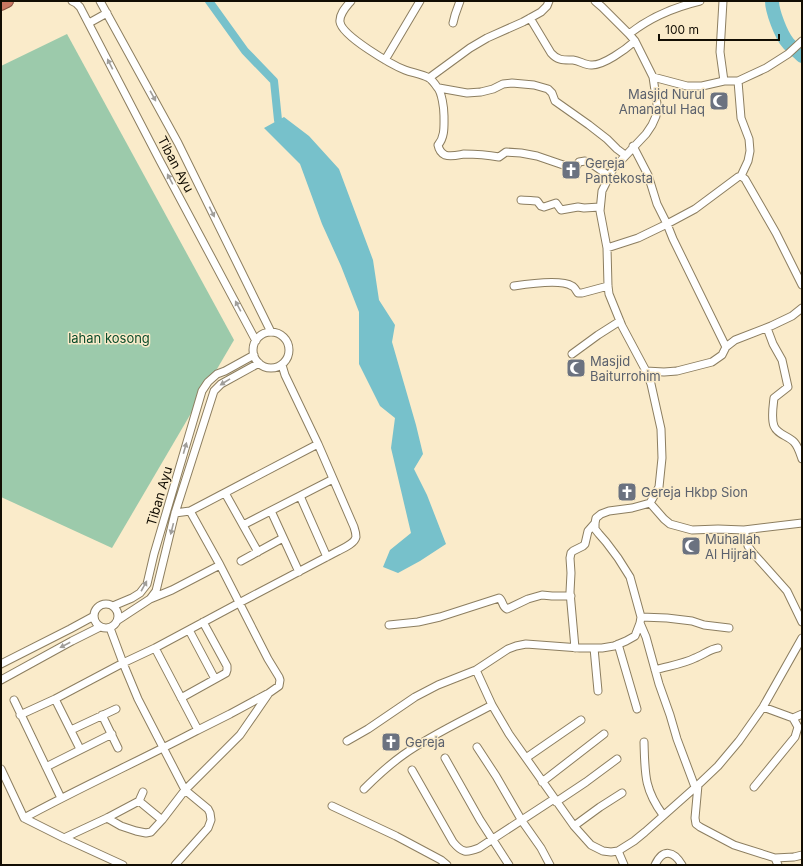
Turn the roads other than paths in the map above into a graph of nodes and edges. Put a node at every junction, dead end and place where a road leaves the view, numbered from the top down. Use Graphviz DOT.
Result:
graph roads {
  1 [pos="7,1"];
  2 [pos="72,1"];
  3 [pos="100,1"];
  4 [pos="351,1"];
  5 [pos="420,1"];
  6 [pos="460,1"];
  7 [pos="549,1"];
  8 [pos="595,1"];
  9 [pos="700,1"];
  10 [pos="723,1"];
  11 [pos="1,4"];
  12 [pos="107,13"];
  13 [pos="530,18"];
  14 [pos="89,23"];
  15 [pos="453,23"];
  16 [pos="628,34"];
  17 [pos="635,41"];
  18 [pos="802,41"];
  19 [pos="385,60"];
  20 [pos="653,77"];
  21 [pos="429,78"];
  22 [pos="724,81"];
  23 [pos="738,81"];
  24 [pos="439,88"];
  25 [pos="633,146"];
  26 [pos="625,155"];
  27 [pos="609,176"];
  28 [pos="741,176"];
  29 [pos="521,200"];
  30 [pos="600,207"];
  31 [pos="667,224"];
  32 [pos="607,248"];
  33 [pos="802,285"];
  34 [pos="514,286"];
  35 [pos="608,286"];
  36 [pos="802,308"];
  37 [pos="620,321"];
  38 [pos="767,328"];
  39 [pos="271,332"];
  40 [pos="256,341"];
  41 [pos="726,347"];
  42 [pos="572,354"];
  43 [pos="254,355"];
  44 [pos="259,363"];
  45 [pos="282,365"];
  46 [pos="646,371"];
  47 [pos="318,444"];
  48 [pos="802,458"];
  49 [pos="333,479"];
  50 [pos="225,493"];
  51 [pos="300,496"];
  52 [pos="650,503"];
  53 [pos="270,511"];
  54 [pos="190,512"];
  55 [pos="175,513"];
  56 [pos="595,523"];
  57 [pos="802,523"];
  58 [pos="243,525"];
  59 [pos="744,530"];
  60 [pos="283,538"];
  61 [pos="258,552"];
  62 [pos="327,557"];
  63 [pos="241,561"];
  64 [pos="220,565"];
  65 [pos="299,572"];
  66 [pos="571,596"];
  67 [pos="150,599"];
  68 [pos="239,603"];
  69 [pos="113,606"];
  70 [pos="94,616"];
  71 [pos="118,620"];
  72 [pos="641,620"];
  73 [pos="203,622"];
  74 [pos="802,622"];
  75 [pos="389,625"];
  76 [pos="100,627"];
  77 [pos="110,628"];
  78 [pos="729,628"];
  79 [pos="189,630"];
  80 [pos="802,638"];
  81 [pos="618,644"];
  82 [pos="155,648"];
  83 [pos="575,648"];
  84 [pos="594,648"];
  85 [pos="718,648"];
  86 [pos="1,664"];
  87 [pos="123,664"];
  88 [pos="476,670"];
  89 [pos="655,670"];
  90 [pos="215,679"];
  91 [pos="1,680"];
  92 [pos="598,691"];
  93 [pos="270,693"];
  94 [pos="181,698"];
  95 [pos="55,699"];
  96 [pos="14,700"];
  97 [pos="492,705"];
  98 [pos="763,707"];
  99 [pos="116,709"];
  100 [pos="637,709"];
  101 [pos="802,714"];
  102 [pos="20,715"];
  103 [pos="102,716"];
  104 [pos="793,718"];
  105 [pos="581,720"];
  106 [pos="71,730"];
  107 [pos="198,730"];
  108 [pos="112,734"];
  109 [pos="604,734"];
  110 [pos="347,741"];
  111 [pos="644,742"];
  112 [pos="476,747"];
  113 [pos="118,748"];
  114 [pos="163,748"];
  115 [pos="80,749"];
  116 [pos="445,758"];
  117 [pos="526,758"];
  118 [pos="617,760"];
  119 [pos="46,766"];
  120 [pos="1,769"];
  121 [pos="412,770"];
  122 [pos="542,782"];
  123 [pos="697,786"];
  124 [pos="754,787"];
  125 [pos="185,790"];
  126 [pos="364,790"];
  127 [pos="143,792"];
  128 [pos="622,793"];
  129 [pos="61,798"];
  130 [pos="555,800"];
  131 [pos="139,801"];
  132 [pos="332,806"];
  133 [pos="663,815"];
  134 [pos="24,818"];
  135 [pos="107,818"];
  136 [pos="162,820"];
  137 [pos="522,821"];
  138 [pos="574,826"];
  139 [pos="64,838"];
  140 [pos="493,839"];
  141 [pos="618,851"];
  142 [pos="802,855"];
  143 [pos="777,862"];
  144 [pos="123,865"];
  145 [pos="175,865"];
  146 [pos="447,865"];
  147 [pos="509,865"];
  148 [pos="550,865"];
  149 [pos="624,865"];
  150 [pos="655,865"];
  151 [pos="682,865"];
  1 -- 11 [label="highway"];
  2 -- 14 [label="street, Tiban Ayu"];
  3 -- 12 [label="street, Tiban Ayu"];
  4 -- 19 [label="street"];
  5 -- 19 [label="street"];
  6 -- 15 [label="street"];
  7 -- 13 [label="street"];
  8 -- 16 [label="street"];
  9 -- 16 [label="street"];
  10 -- 22 [label="street"];
  12 -- 14 [label="street"];
  12 -- 39 [label="street, Tiban Ayu, one-way"];
  13 -- 17 [label="street"];
  13 -- 21 [label="street"];
  40 -- 14 [label="street, Tiban Ayu, one-way"];
  16 -- 17 [label="street"];
  17 -- 20 [label="street"];
  18 -- 23 [label="street"];
  19 -- 21 [label="street"];
  20 -- 22 [label="street"];
  20 -- 25 [label="street"];
  21 -- 24 [label="street"];
  22 -- 23 [label="street"];
  23 -- 28 [label="street"];
  24 -- 26 [label="street"];
  24 -- 27 [label="street"];
  25 -- 26 [label="street"];
  25 -- 31 [label="street"];
  26 -- 27 [label="street"];
  27 -- 30 [label="street"];
  28 -- 31 [label="street"];
  28 -- 33 [label="street"];
  29 -- 30 [label="street"];
  30 -- 32 [label="street"];
  31 -- 32 [label="street"];
  31 -- 41 [label="street"];
  32 -- 35 [label="street"];
  34 -- 35 [label="street"];
  35 -- 37 [label="street"];
  36 -- 38 [label="street"];
  37 -- 42 [label="street"];
  37 -- 46 [label="street"];
  38 -- 41 [label="street"];
  38 -- 48 [label="street"];
  39 -- 40 [label="street"];
  39 -- 45 [label="street"];
  40 -- 43 [label="street"];
  41 -- 46 [label="street"];
  43 -- 44 [label="street"];
  69 -- 43 [label="street, Tiban Ayu, one-way"];
  44 -- 45 [label="street"];
  44 -- 55 [label="street, Tiban Ayu, one-way"];
  45 -- 47 [label="street"];
  46 -- 52 [label="street"];
  47 -- 49 [label="street"];
  47 -- 50 [label="street"];
  49 -- 51 [label="street"];
  49 -- 62 [label="street"];
  50 -- 54 [label="street"];
  50 -- 58 [label="street"];
  51 -- 53 [label="street"];
  51 -- 62 [label="street"];
  52 -- 56 [label="street"];
  52 -- 59 [label="street"];
  53 -- 58 [label="street"];
  53 -- 60 [label="street"];
  54 -- 55 [label="street"];
  54 -- 64 [label="street"];
  55 -- 67 [label="street, Tiban Ayu, one-way"];
  56 -- 66 [label="street"];
  56 -- 72 [label="street"];
  57 -- 59 [label="street"];
  58 -- 61 [label="street"];
  59 -- 74 [label="street"];
  60 -- 61 [label="street"];
  60 -- 65 [label="street"];
  61 -- 63 [label="street"];
  62 -- 65 [label="street"];
  64 -- 67 [label="street"];
  64 -- 68 [label="street"];
  65 -- 68 [label="street"];
  66 -- 75 [label="street"];
  66 -- 83 [label="street"];
  67 -- 71 [label="street"];
  68 -- 73 [label="street"];
  68 -- 93 [label="street"];
  69 -- 70 [label="street"];
  69 -- 71 [label="street"];
  70 -- 76 [label="street"];
  70 -- 86 [label="street"];
  71 -- 77 [label="street"];
  72 -- 78 [label="street"];
  72 -- 81 [label="street"];
  72 -- 89 [label="street"];
  73 -- 79 [label="street"];
  73 -- 90 [label="street"];
  76 -- 77 [label="street"];
  76 -- 91 [label="street, one-way"];
  77 -- 87 [label="street"];
  79 -- 82 [label="street"];
  79 -- 90 [label="street"];
  80 -- 98 [label="street"];
  81 -- 84 [label="street"];
  81 -- 100 [label="street"];
  82 -- 87 [label="street"];
  82 -- 94 [label="street"];
  83 -- 84 [label="street"];
  83 -- 88 [label="street"];
  84 -- 92 [label="street"];
  85 -- 89 [label="street"];
  87 -- 95 [label="street"];
  87 -- 114 [label="street"];
  88 -- 97 [label="street"];
  88 -- 110 [label="street"];
  89 -- 123 [label="street"];
  90 -- 94 [label="street"];
  93 -- 107 [label="street"];
  93 -- 125 [label="street"];
  94 -- 107 [label="street"];
  95 -- 102 [label="street"];
  95 -- 106 [label="street"];
  96 -- 102 [label="street"];
  97 -- 117 [label="street"];
  97 -- 126 [label="street"];
  98 -- 104 [label="street"];
  98 -- 123 [label="street"];
  99 -- 103 [label="street"];
  101 -- 104 [label="street"];
  102 -- 119 [label="street"];
  103 -- 106 [label="street"];
  103 -- 108 [label="street"];
  104 -- 124 [label="street"];
  105 -- 117 [label="street"];
  106 -- 115 [label="street"];
  107 -- 114 [label="street"];
  108 -- 113 [label="street"];
  108 -- 115 [label="street"];
  109 -- 122 [label="street"];
  111 -- 133 [label="street"];
  112 -- 137 [label="street"];
  114 -- 125 [label="street"];
  114 -- 129 [label="street"];
  115 -- 119 [label="street"];
  116 -- 140 [label="street"];
  117 -- 122 [label="street"];
  118 -- 130 [label="street"];
  119 -- 129 [label="street"];
  120 -- 134 [label="street"];
  121 -- 140 [label="street"];
  122 -- 130 [label="street"];
  123 -- 133 [label="street"];
  123 -- 143 [label="street"];
  125 -- 136 [label="street"];
  125 -- 145 [label="street"];
  127 -- 131 [label="street"];
  128 -- 138 [label="street"];
  129 -- 134 [label="street"];
  130 -- 137 [label="street"];
  130 -- 138 [label="street"];
  131 -- 135 [label="street"];
  131 -- 136 [label="street"];
  132 -- 146 [label="street"];
  133 -- 141 [label="street"];
  134 -- 139 [label="street"];
  135 -- 136 [label="street"];
  135 -- 139 [label="street"];
  137 -- 140 [label="street"];
  137 -- 148 [label="street"];
  138 -- 141 [label="street"];
  139 -- 144 [label="street"];
  140 -- 147 [label="street"];
  141 -- 149 [label="street"];
  142 -- 143 [label="street"];
  150 -- 151 [label="street"];
}
